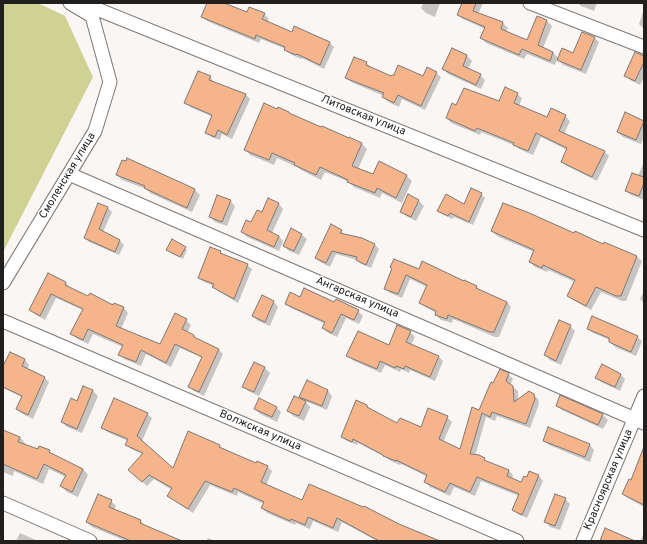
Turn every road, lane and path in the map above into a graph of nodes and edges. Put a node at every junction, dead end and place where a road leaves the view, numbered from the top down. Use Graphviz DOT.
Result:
graph roads {
  1 [pos="70,3"];
  2 [pos="82,3"];
  3 [pos="530,3"];
  4 [pos="644,47"];
  5 [pos="69,174"];
  6 [pos="644,230"];
  7 [pos="3,283"];
  8 [pos="3,321"];
  9 [pos="644,396"];
  10 [pos="639,421"];
  11 [pos="3,503"];
  12 [pos="90,541"];
  13 [pos="517,541"];
  14 [pos="583,541"];
  1 -- 5 [label="street, Смоленская улица"];
  2 -- 6 [label="street, Литовская улица"];
  3 -- 4 [label="street"];
  5 -- 7 [label="street, Смоленская улица"];
  5 -- 10 [label="street, Ангарская улица"];
  8 -- 13 [label="street, Волжская улица"];
  9 -- 10 [label="street, Красноярская улица"];
  10 -- 14 [label="street, Красноярская улица"];
  11 -- 12 [label="street"];
}
